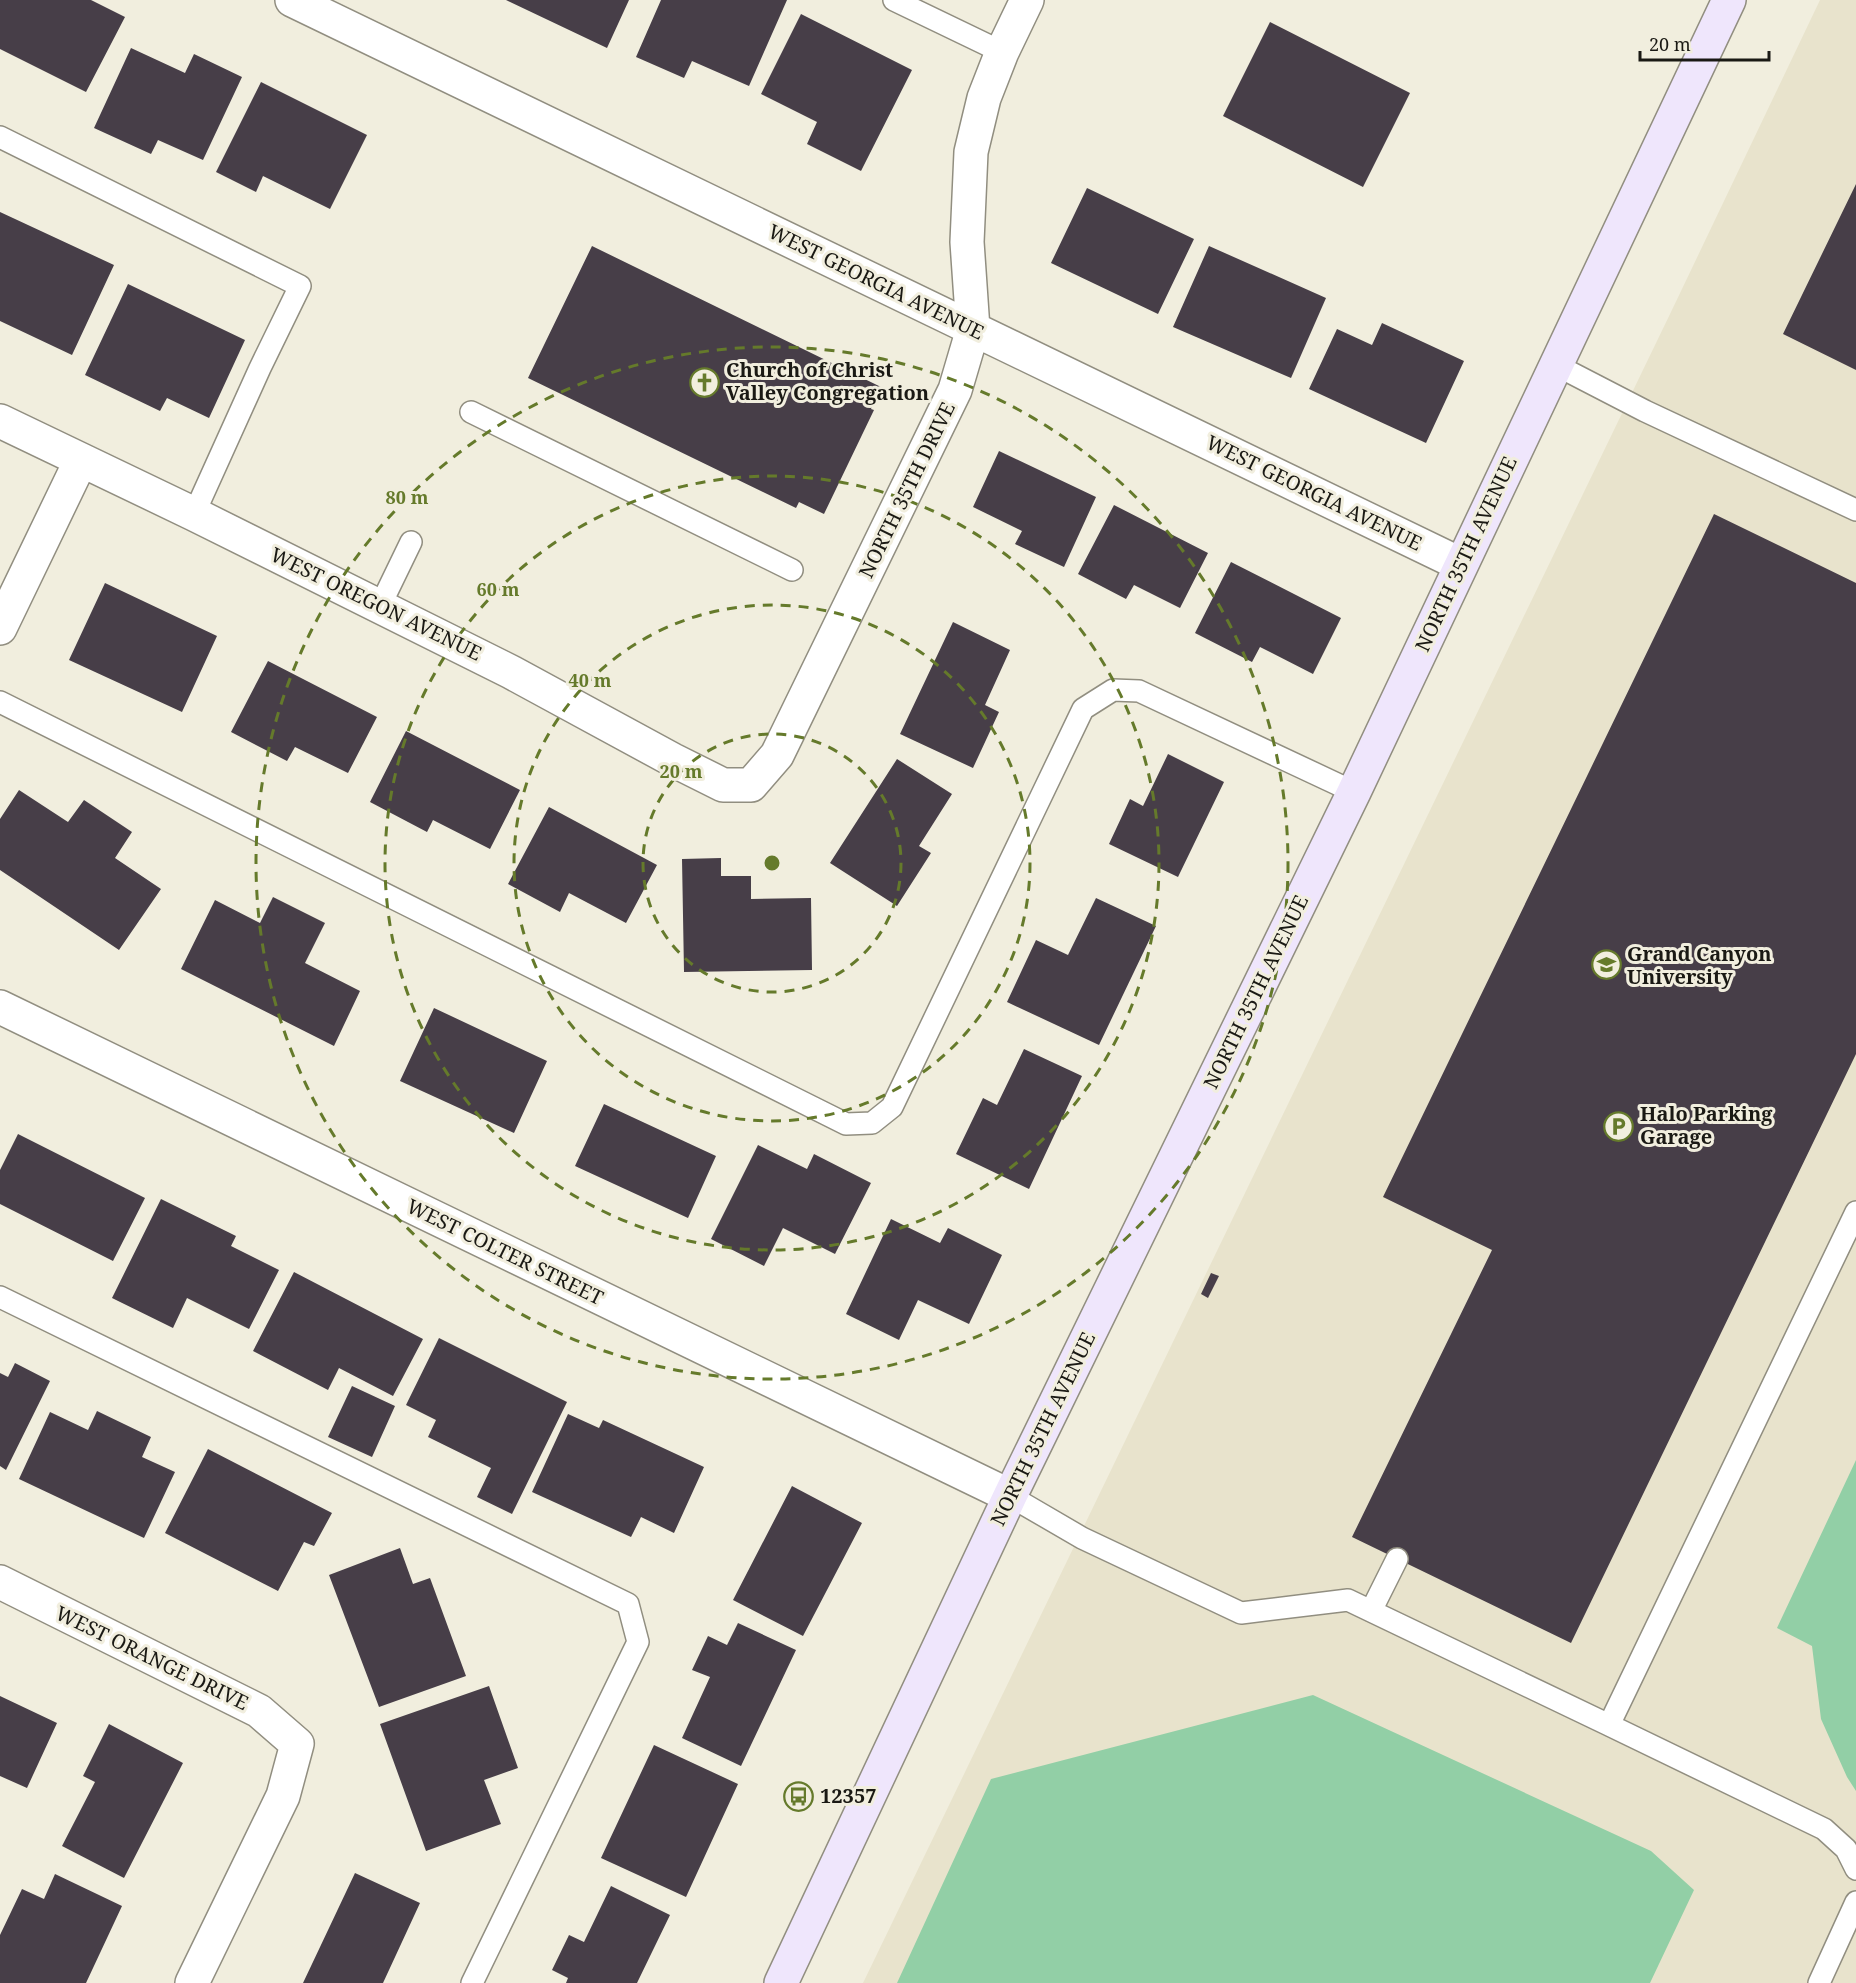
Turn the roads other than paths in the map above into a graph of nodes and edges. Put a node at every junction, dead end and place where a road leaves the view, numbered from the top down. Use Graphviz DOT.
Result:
graph roads {
  1 [pos="292,0"];
  2 [pos="894,0"];
  3 [pos="1027,0"];
  4 [pos="1729,0"];
  5 [pos="1002,52"];
  6 [pos="0,137"];
  7 [pos="974,329"];
  8 [pos="1556,365"];
  9 [pos="471,412"];
  10 [pos="0,421"];
  11 [pos="81,460"];
  12 [pos="1856,510"];
  13 [pos="194,514"];
  14 [pos="411,542"];
  15 [pos="1460,564"];
  16 [pos="792,570"];
  17 [pos="380,606"];
  18 [pos="0,628"];
  19 [pos="0,702"];
  20 [pos="751,784"];
  21 [pos="1354,792"];
  22 [pos="0,1007"];
  23 [pos="1856,1212"];
  24 [pos="0,1297"];
  25 [pos="1010,1496"];
  26 [pos="1397,1559"];
  27 [pos="0,1582"];
  28 [pos="1371,1611"];
  29 [pos="1609,1725"];
  30 [pos="1856,1869"];
  31 [pos="1856,1902"];
  32 [pos="192,1983"];
  33 [pos="472,1983"];
  34 [pos="781,1983"];
  35 [pos="1819,1983"];
  1 -- 7 [label="street, WEST GEORGIA AVENUE"];
  2 -- 5 [label="lane"];
  3 -- 5 [label="street, NORTH 35TH DRIVE"];
  4 -- 8 [label="main road, NORTH 35TH AVENUE"];
  5 -- 7 [label="street, NORTH 35TH DRIVE"];
  6 -- 13 [label="lane"];
  7 -- 15 [label="street, WEST GEORGIA AVENUE"];
  7 -- 20 [label="street, NORTH 35TH DRIVE"];
  8 -- 12 [label="lane"];
  8 -- 15 [label="main road, NORTH 35TH AVENUE"];
  9 -- 16 [label="lane"];
  10 -- 11 [label="street, WEST OREGON AVENUE"];
  11 -- 13 [label="street, WEST OREGON AVENUE"];
  11 -- 18 [label="street"];
  13 -- 17 [label="street, WEST OREGON AVENUE"];
  14 -- 17 [label="lane"];
  15 -- 21 [label="main road, NORTH 35TH AVENUE"];
  17 -- 20 [label="street, WEST OREGON AVENUE"];
  19 -- 21 [label="lane"];
  21 -- 25 [label="main road, NORTH 35TH AVENUE"];
  22 -- 25 [label="street, WEST COLTER STREET"];
  23 -- 29 [label="lane"];
  24 -- 33 [label="lane"];
  25 -- 28 [label="lane"];
  25 -- 34 [label="main road, NORTH 35TH AVENUE"];
  26 -- 28 [label="lane"];
  27 -- 32 [label="street, WEST ORANGE DRIVE"];
  28 -- 29 [label="lane"];
  29 -- 30 [label="lane"];
  31 -- 35 [label="lane"];
}
